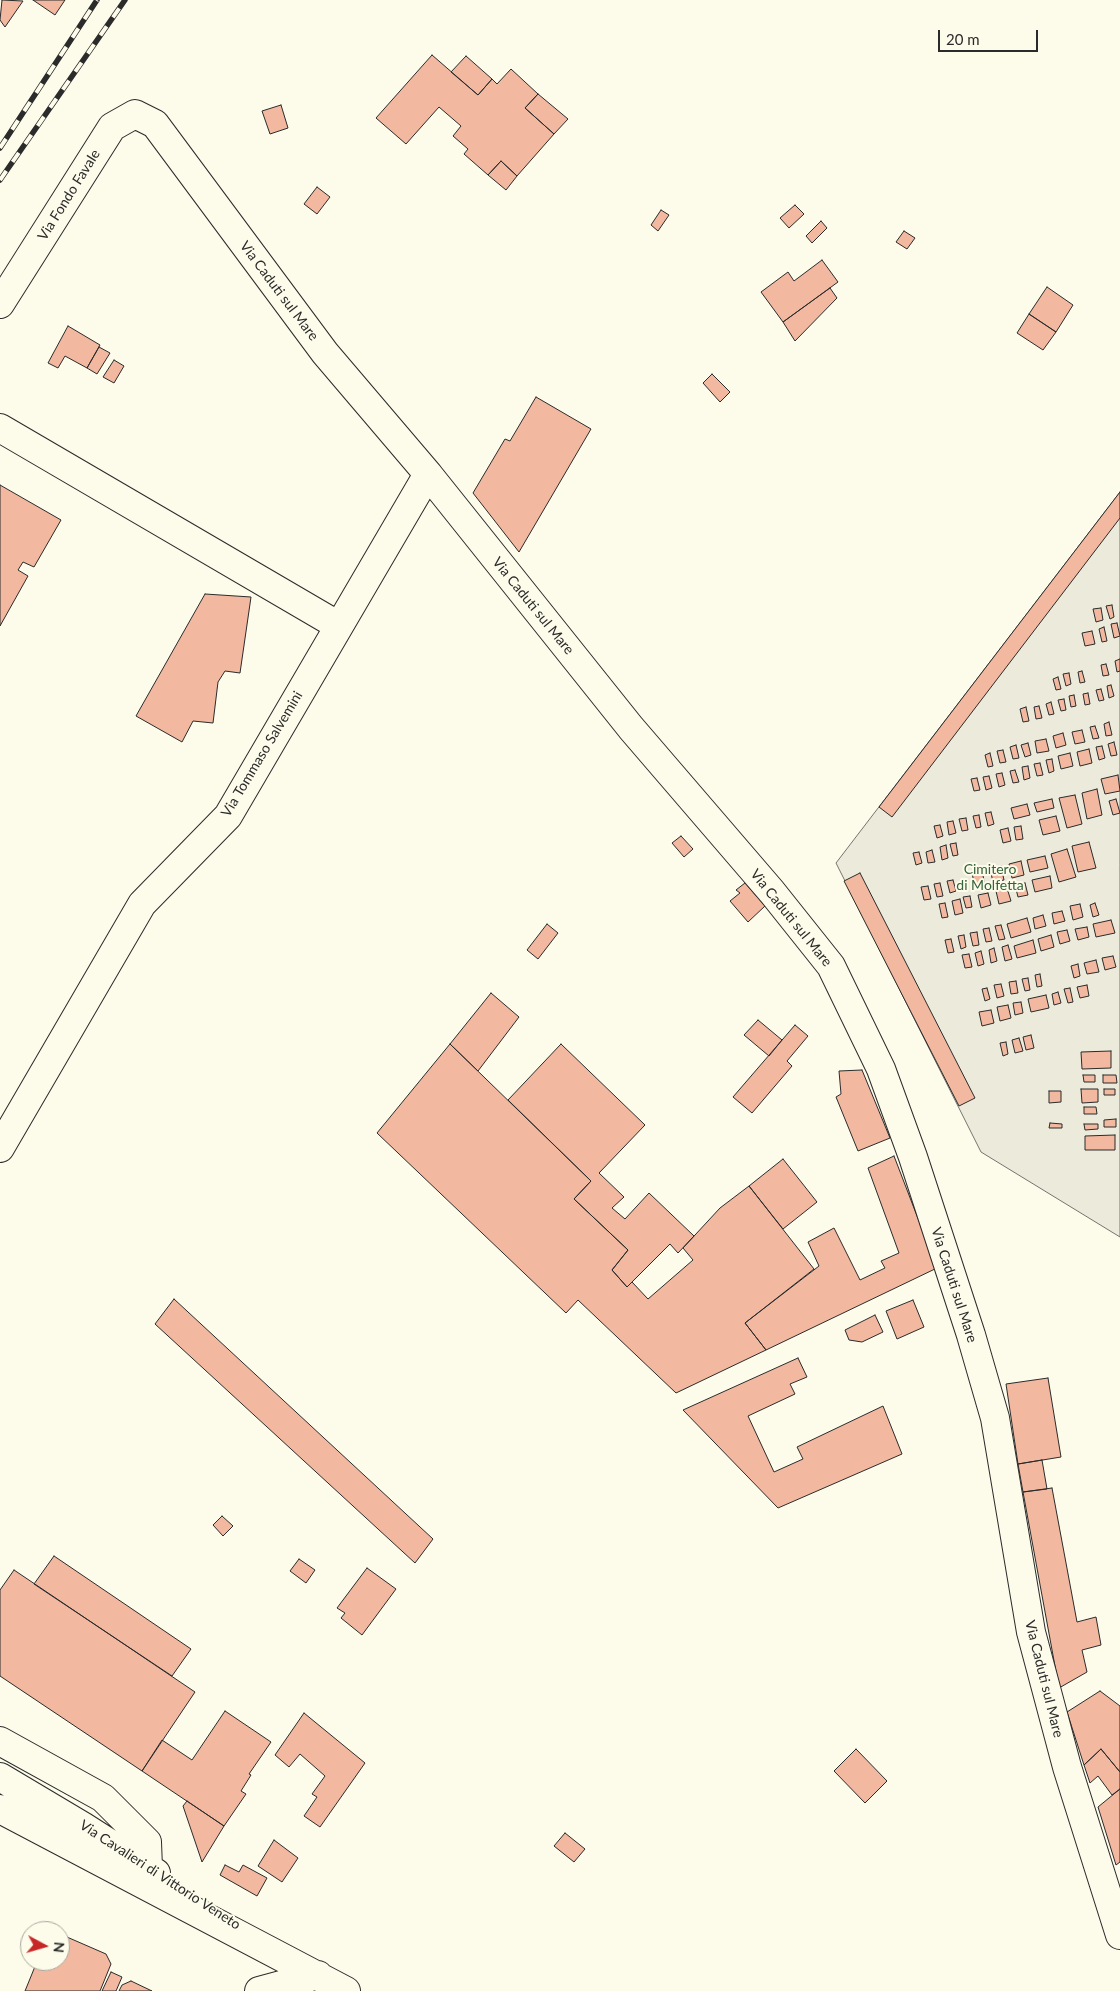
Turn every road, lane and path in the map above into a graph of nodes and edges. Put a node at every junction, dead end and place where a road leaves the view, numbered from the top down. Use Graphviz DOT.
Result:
graph roads {
  1 [pos="155,124"];
  2 [pos="0,304"];
  3 [pos="0,428"];
  4 [pos="428,474"];
  5 [pos="339,626"];
  6 [pos="0,1148"];
  7 [pos="0,1741"];
  8 [pos="0,1777"];
  9 [pos="0,1809"];
  10 [pos="79,1837"];
  11 [pos="148,1868"];
  12 [pos="1120,1935"];
  13 [pos="321,1983"];
  14 [pos="259,1991"];
  15 [pos="346,1991"];
  1 -- 2 [label="street, Via Fondo Favale"];
  1 -- 4 [label="street, Via Caduti sul Mare"];
  3 -- 5 [label="street"];
  4 -- 5 [label="street, Via Tommaso Salvemini"];
  4 -- 12 [label="street, Via Caduti sul Mare"];
  5 -- 6 [label="street, Via Tommaso Salvemini"];
  7 -- 11 [label="street"];
  8 -- 10 [label="street, Via Cavalieri di Vittorio Veneto"];
  9 -- 10 [label="street, Via Cavalieri di Vittorio Veneto"];
  10 -- 11 [label="street, Via Cavalieri di Vittorio Veneto"];
  10 -- 13 [label="street, Via Cavalieri di Vittorio Veneto"];
  11 -- 13 [label="street, Via Cavalieri di Vittorio Veneto"];
  13 -- 14 [label="street"];
  13 -- 15 [label="street, Via Cavalieri di Vittorio Veneto"];
}
